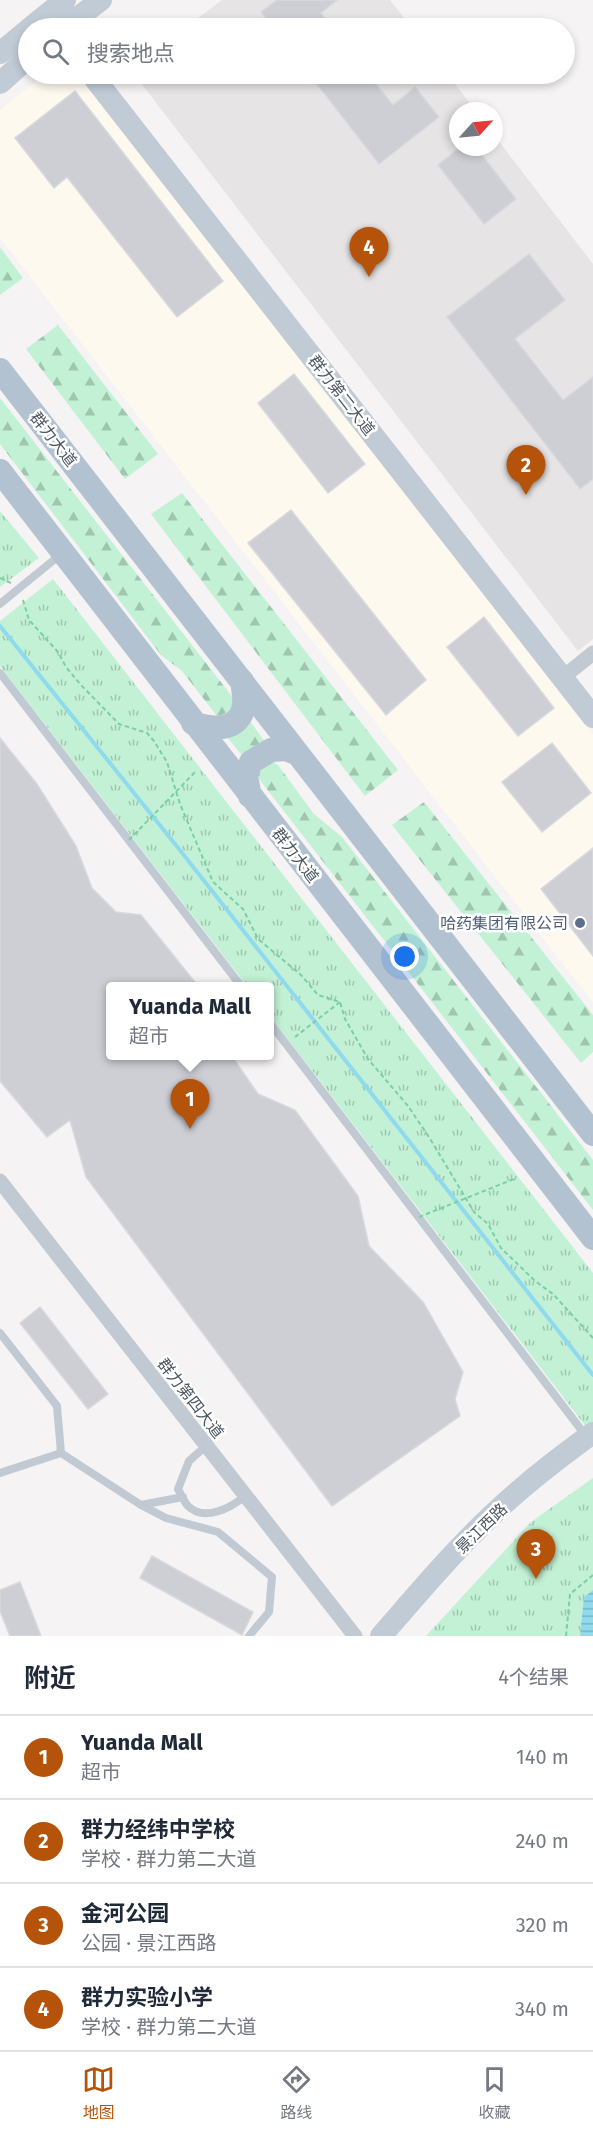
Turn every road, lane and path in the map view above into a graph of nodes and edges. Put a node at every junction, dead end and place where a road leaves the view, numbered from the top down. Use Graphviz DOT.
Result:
graph roads {
  1 [pos="101,0"];
  2 [pos="53,17"];
  3 [pos="18,41"];
  4 [pos="0,53"];
  5 [pos="18,67"];
  6 [pos="0,83"];
  7 [pos="99,84"];
  8 [pos="118,84"];
  9 [pos="0,370"];
  10 [pos="0,471"];
  11 [pos="62,553"];
  12 [pos="0,578"];
  13 [pos="15,590"];
  14 [pos="20,597"];
  15 [pos="0,604"];
  16 [pos="593,653"];
  17 [pos="0,673"];
  18 [pos="567,674"];
  19 [pos="242,681"];
  20 [pos="593,706"];
  21 [pos="593,717"];
  22 [pos="194,723"];
  23 [pos="298,754"];
  24 [pos="197,770"];
  25 [pos="250,796"];
  26 [pos="129,840"];
  27 [pos="237,982"];
  28 [pos="340,1002"];
  29 [pos="274,1028"];
  30 [pos="286,1044"];
  31 [pos="593,1134"];
  32 [pos="514,1179"];
  33 [pos="0,1181"];
  34 [pos="419,1217"];
  35 [pos="593,1238"];
  36 [pos="0,1333"];
  37 [pos="593,1338"];
  38 [pos="590,1435"];
  39 [pos="206,1446"];
  40 [pos="61,1453"];
  41 [pos="0,1473"];
  42 [pos="245,1496"];
  43 [pos="183,1497"];
  44 [pos="141,1505"];
  45 [pos="593,1575"];
  46 [pos="249,1636"];
  47 [pos="355,1636"];
  48 [pos="381,1636"];
  49 [pos="566,1636"];
  1 -- 2 [label="main road"];
  3 -- 4 [label="main road"];
  5 -- 6 [label="main road"];
  7 -- 21 [label="main road, 群力第二大道"];
  8 -- 18 [label="main road, 群力第二大道"];
  9 -- 19 [label="main road, 群力大道"];
  10 -- 11 [label="main road, 群力大道"];
  11 -- 15 [label="lane, bridge"];
  11 -- 22 [label="main road, 群力大道"];
  12 -- 13 [label="path"];
  14 -- 28 [label="path"];
  16 -- 18 [label="street"];
  17 -- 26 [label="lane"];
  18 -- 20 [label="main road, 群力第二大道"];
  19 -- 22 [label="main road"];
  19 -- 23 [label="main road, 群力大道"];
  22 -- 25 [label="main road, 群力大道"];
  23 -- 25 [label="main road"];
  23 -- 31 [label="main road, 群力大道"];
  24 -- 26 [label="path, bridge"];
  25 -- 35 [label="main road, 群力大道"];
  26 -- 27 [label="lane"];
  28 -- 30 [label="path"];
  28 -- 37 [label="path"];
  29 -- 30 [label="lane"];
  30 -- 34 [label="lane"];
  32 -- 34 [label="path, bridge"];
  33 -- 39 [label="street, 群力第四大道"];
  34 -- 38 [label="lane"];
  36 -- 40 [label="lane"];
  38 -- 48 [label="main road, 景江西路"];
  39 -- 42 [label="street, 群力第四大道"];
  39 -- 43 [label="lane"];
  40 -- 41 [label="lane"];
  40 -- 44 [label="lane"];
  42 -- 43 [label="lane"];
  42 -- 47 [label="street, 群力第四大道"];
  43 -- 44 [label="lane"];
  44 -- 46 [label="lane"];
  45 -- 49 [label="path"];
}
